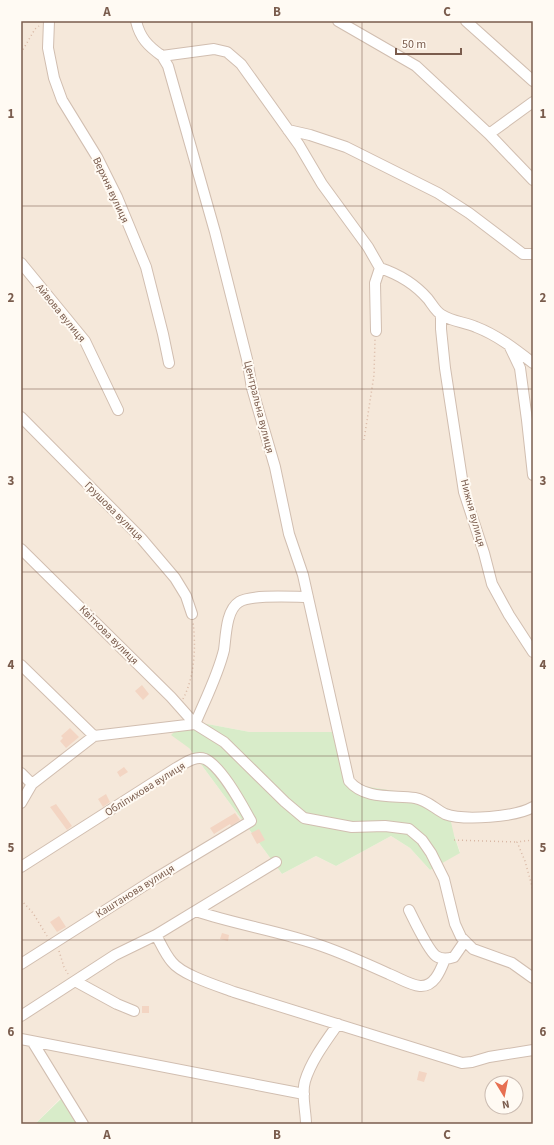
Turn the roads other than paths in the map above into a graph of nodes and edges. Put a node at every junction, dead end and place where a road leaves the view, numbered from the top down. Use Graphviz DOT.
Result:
graph roads {
  1 [pos="136,21"];
  2 [pos="338,21"];
  3 [pos="466,21"];
  4 [pos="45,23"];
  5 [pos="162,56"];
  6 [pos="533,81"];
  7 [pos="533,102"];
  8 [pos="288,130"];
  9 [pos="489,134"];
  10 [pos="533,180"];
  11 [pos="533,254"];
  12 [pos="21,263"];
  13 [pos="380,268"];
  14 [pos="441,315"];
  15 [pos="376,331"];
  16 [pos="508,343"];
  17 [pos="169,363"];
  18 [pos="533,363"];
  19 [pos="118,410"];
  20 [pos="21,417"];
  21 [pos="533,475"];
  22 [pos="21,549"];
  23 [pos="308,597"];
  24 [pos="192,614"];
  25 [pos="533,652"];
  26 [pos="21,665"];
  27 [pos="195,724"];
  28 [pos="94,736"];
  29 [pos="21,773"];
  30 [pos="32,784"];
  31 [pos="21,803"];
  32 [pos="533,807"];
  33 [pos="251,821"];
  34 [pos="276,862"];
  35 [pos="21,867"];
  36 [pos="409,910"];
  37 [pos="196,911"];
  38 [pos="156,935"];
  39 [pos="465,941"];
  40 [pos="446,958"];
  41 [pos="21,964"];
  42 [pos="533,978"];
  43 [pos="75,981"];
  44 [pos="134,1011"];
  45 [pos="21,1016"];
  46 [pos="338,1024"];
  47 [pos="21,1039"];
  48 [pos="32,1041"];
  49 [pos="533,1050"];
  50 [pos="304,1094"];
  51 [pos="83,1124"];
  52 [pos="306,1124"];
  1 -- 5 [label="street"];
  2 -- 9 [label="street"];
  3 -- 6 [label="street"];
  4 -- 17 [label="street, Верхня вулиця"];
  5 -- 8 [label="street"];
  5 -- 23 [label="street, Центральна вулиця"];
  7 -- 9 [label="street"];
  8 -- 11 [label="street"];
  8 -- 13 [label="street"];
  9 -- 10 [label="street"];
  12 -- 19 [label="street, Айвова вулиця"];
  13 -- 14 [label="street"];
  13 -- 15 [label="street"];
  14 -- 16 [label="street"];
  14 -- 25 [label="street, Нижня вулиця"];
  16 -- 18 [label="street"];
  16 -- 21 [label="street"];
  20 -- 24 [label="street, Грушова вулиця"];
  22 -- 27 [label="street, Квіткова вулиця"];
  23 -- 27 [label="street"];
  23 -- 32 [label="street, Центральна вулиця"];
  26 -- 28 [label="street"];
  27 -- 28 [label="street"];
  27 -- 39 [label="street, Квіткова вулиця"];
  28 -- 30 [label="street"];
  29 -- 30 [label="street"];
  30 -- 31 [label="street"];
  33 -- 35 [label="street, Обліпихова вулиця"];
  33 -- 41 [label="street, Каштанова вулиця"];
  34 -- 37 [label="street"];
  36 -- 40 [label="street"];
  37 -- 38 [label="street"];
  37 -- 40 [label="street"];
  38 -- 43 [label="street"];
  38 -- 46 [label="street"];
  39 -- 40 [label="street"];
  39 -- 42 [label="street"];
  43 -- 44 [label="street"];
  43 -- 45 [label="street"];
  46 -- 49 [label="street"];
  46 -- 50 [label="street"];
  47 -- 48 [label="street"];
  48 -- 50 [label="street"];
  48 -- 51 [label="street"];
  50 -- 52 [label="street"];
}
